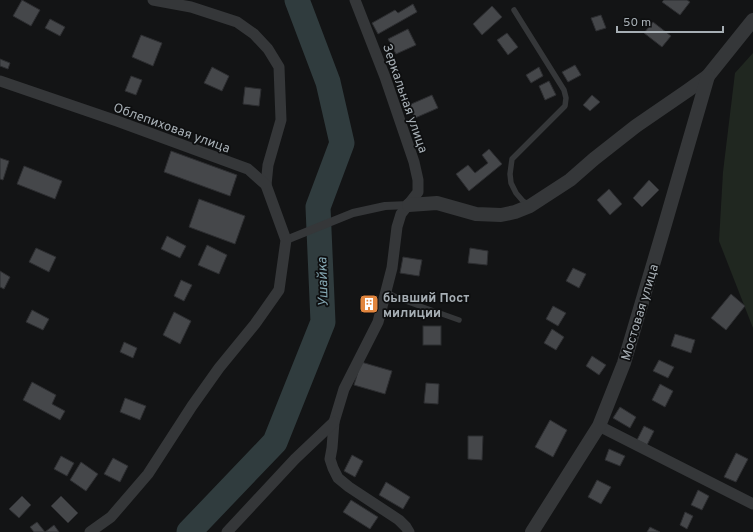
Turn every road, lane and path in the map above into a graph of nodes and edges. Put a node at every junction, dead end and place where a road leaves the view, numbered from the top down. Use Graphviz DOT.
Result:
graph roads {
  1 [pos="153,0"];
  2 [pos="355,0"];
  3 [pos="514,10"];
  4 [pos="753,20"];
  5 [pos="708,76"];
  6 [pos="0,81"];
  7 [pos="266,185"];
  8 [pos="409,205"];
  9 [pos="530,206"];
  10 [pos="290,239"];
  11 [pos="386,292"];
  12 [pos="459,320"];
  13 [pos="334,422"];
  14 [pos="599,426"];
  15 [pos="753,504"];
  16 [pos="90,532"];
  17 [pos="227,532"];
  18 [pos="409,532"];
  19 [pos="532,532"];
  1 -- 7 [label="street"];
  2 -- 8 [label="street, Зеркальная улица"];
  3 -- 9 [label="lane"];
  4 -- 5 [label="street"];
  5 -- 9 [label="street"];
  5 -- 14 [label="street, Мостовая улица"];
  6 -- 7 [label="street, Облепиховая улица"];
  7 -- 10 [label="street, Облепиховая улица"];
  8 -- 9 [label="street"];
  8 -- 10 [label="street"];
  8 -- 11 [label="street, Зеркальная улица"];
  10 -- 16 [label="street"];
  11 -- 12 [label="lane"];
  11 -- 13 [label="street, Зеркальная улица"];
  13 -- 17 [label="street"];
  13 -- 18 [label="street, Зеркальная улица"];
  14 -- 15 [label="street"];
  14 -- 19 [label="street, Мостовая улица"];
}
